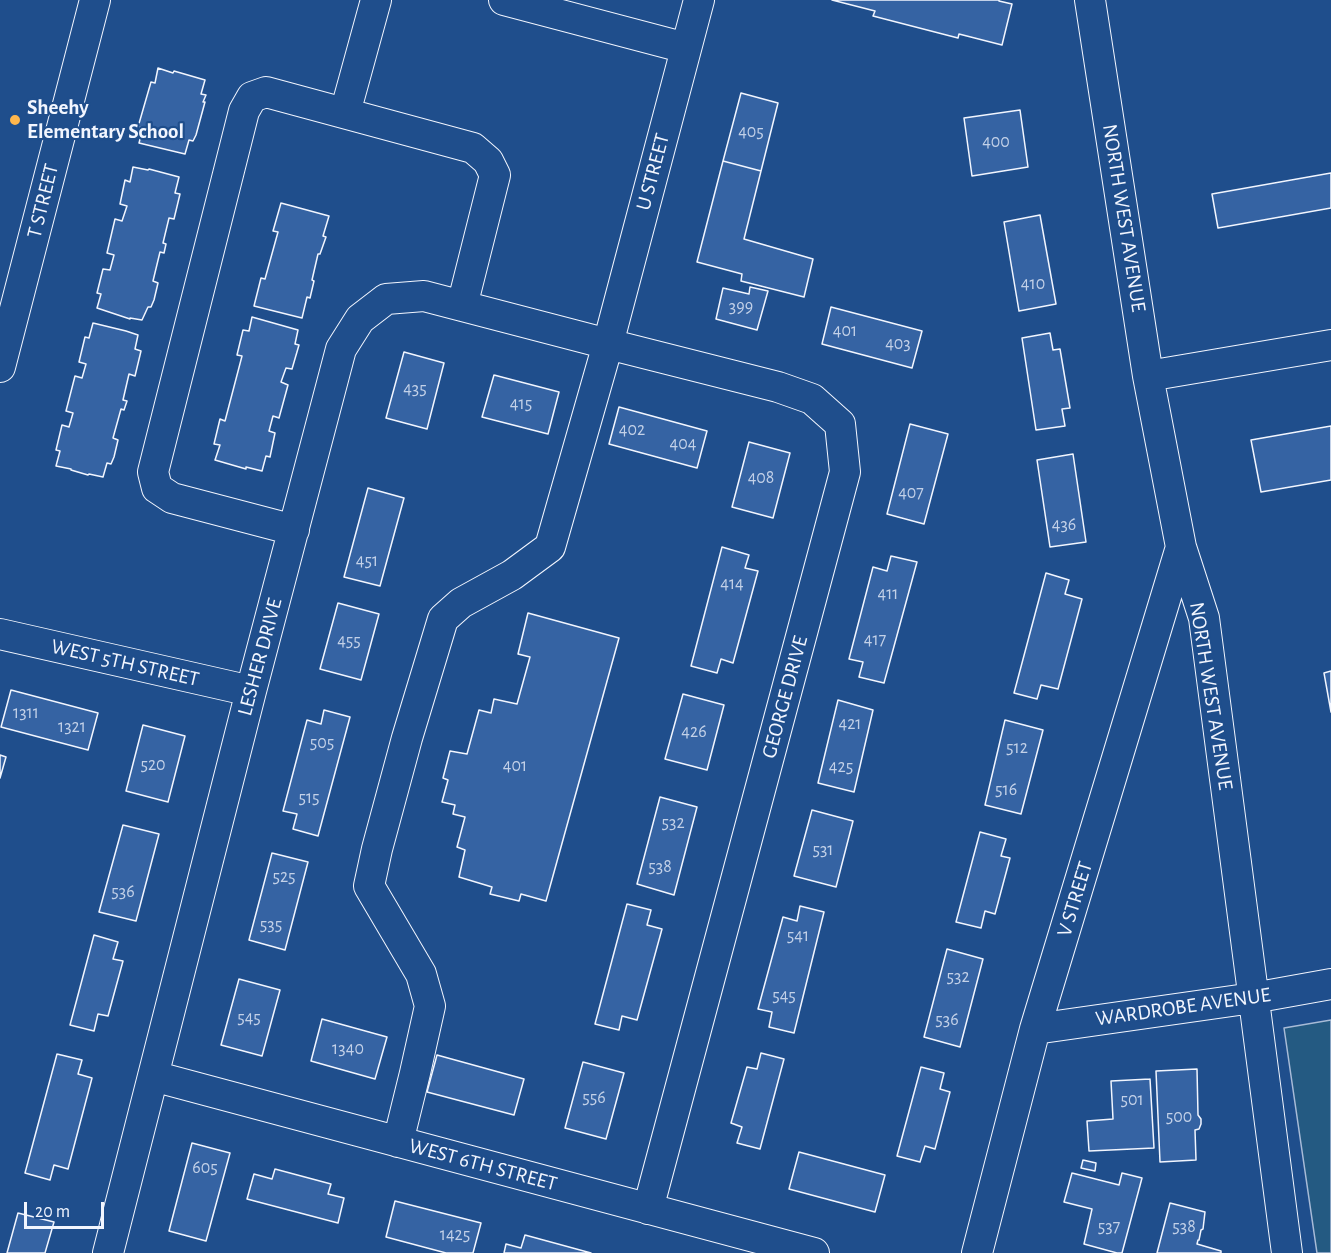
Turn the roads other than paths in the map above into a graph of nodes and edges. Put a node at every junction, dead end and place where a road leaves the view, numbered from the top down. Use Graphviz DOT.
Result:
graph roads {
  1 [pos="95,0"];
  2 [pos="376,0"];
  3 [pos="504,0"];
  4 [pos="699,0"];
  5 [pos="1090,0"];
  6 [pos="686,48"];
  7 [pos="345,113"];
  8 [pos="462,306"];
  9 [pos="608,344"];
  10 [pos="1331,345"];
  11 [pos="0,367"];
  12 [pos="1148,375"];
  13 [pos="294,530"];
  14 [pos="1181,547"];
  15 [pos="0,634"];
  16 [pos="251,691"];
  17 [pos="1331,984"];
  18 [pos="1252,998"];
  19 [pos="1035,1029"];
  20 [pos="153,1076"];
  21 [pos="398,1142"];
  22 [pos="648,1209"];
  23 [pos="108,1253"];
  24 [pos="814,1253"];
  25 [pos="977,1253"];
  26 [pos="1287,1253"];
  1 -- 11 [label="street, T STREET"];
  2 -- 7 [label="street"];
  3 -- 6 [label="street"];
  4 -- 6 [label="street, U STREET"];
  5 -- 12 [label="street, NORTH WEST AVENUE"];
  6 -- 9 [label="street, U STREET"];
  7 -- 8 [label="street"];
  7 -- 13 [label="street"];
  8 -- 9 [label="street, LESHER DRIVE"];
  8 -- 13 [label="street, LESHER DRIVE"];
  9 -- 21 [label="street, U STREET"];
  9 -- 22 [label="street, GEORGE DRIVE"];
  10 -- 12 [label="street"];
  12 -- 14 [label="street, NORTH WEST AVENUE"];
  13 -- 16 [label="street, LESHER DRIVE"];
  14 -- 18 [label="street, NORTH WEST AVENUE"];
  14 -- 19 [label="street, V STREET"];
  15 -- 16 [label="street, WEST 5TH STREET"];
  16 -- 20 [label="street, LESHER DRIVE"];
  17 -- 18 [label="street, WARDROBE AVENUE"];
  18 -- 19 [label="street, WARDROBE AVENUE"];
  18 -- 26 [label="street, NORTH WEST AVENUE"];
  19 -- 25 [label="street, V STREET"];
  20 -- 21 [label="street, WEST 6TH STREET"];
  20 -- 23 [label="street, LESHER DRIVE"];
  21 -- 22 [label="street, WEST 6TH STREET"];
  22 -- 24 [label="street, WEST 6TH STREET"];
}
